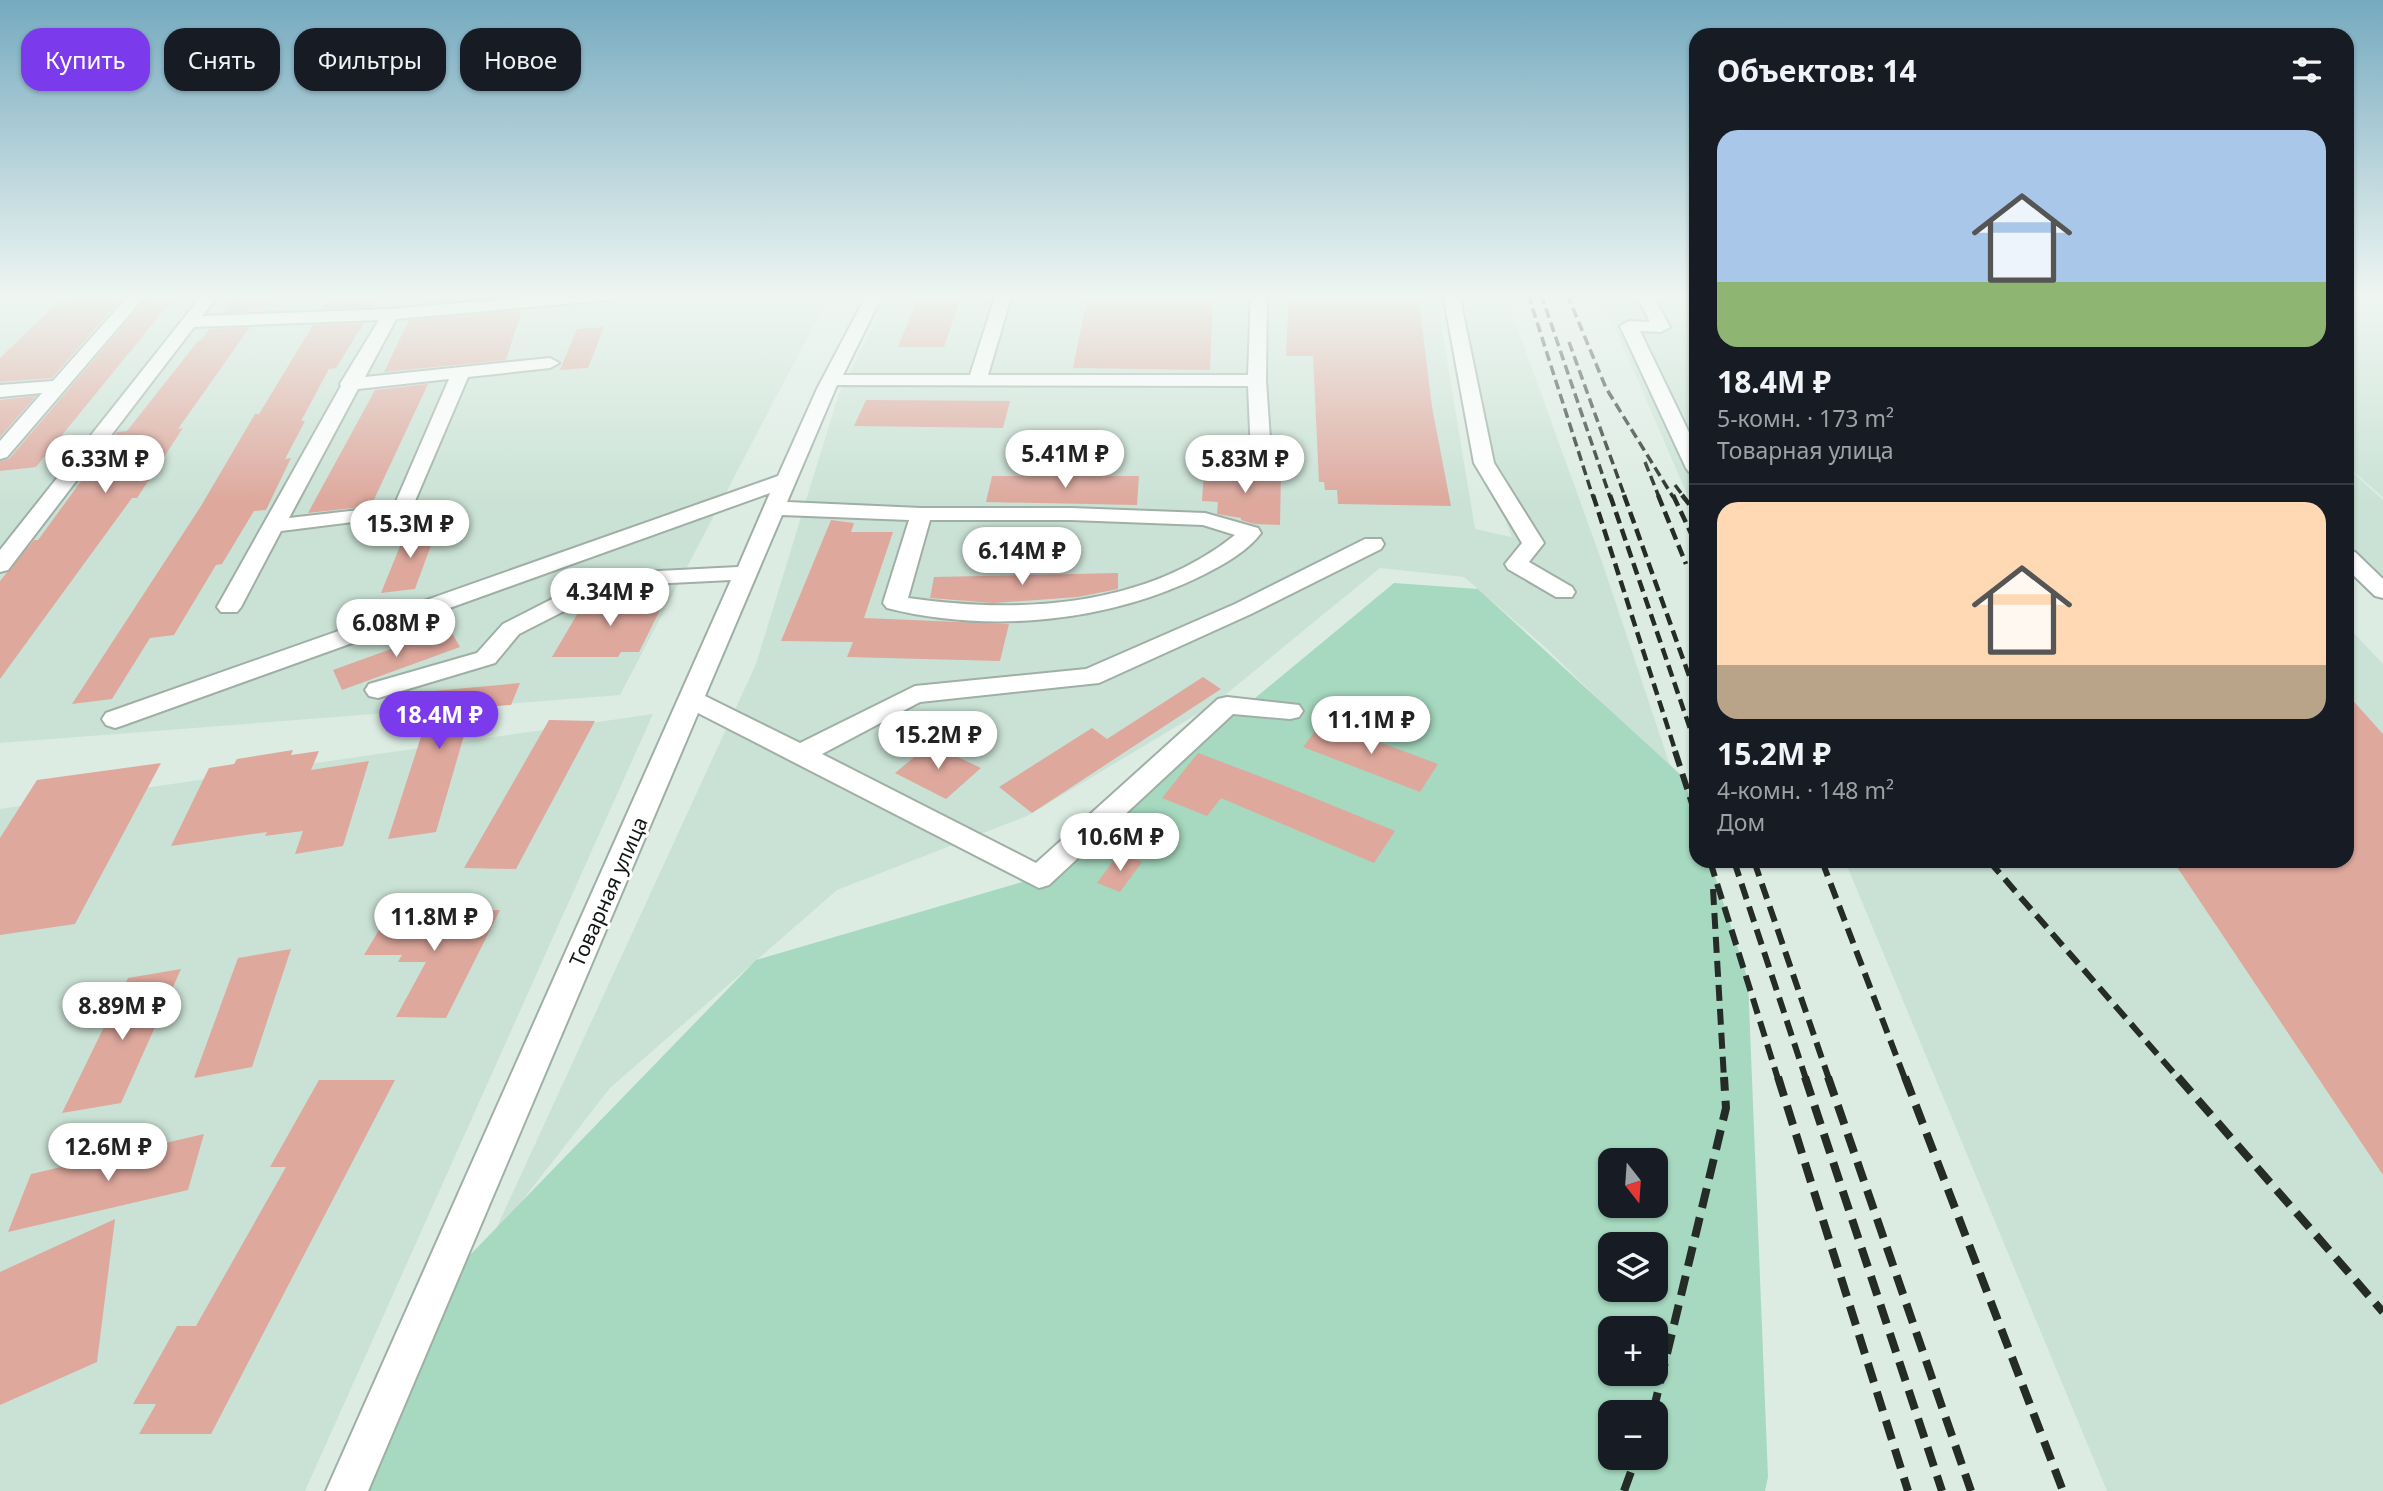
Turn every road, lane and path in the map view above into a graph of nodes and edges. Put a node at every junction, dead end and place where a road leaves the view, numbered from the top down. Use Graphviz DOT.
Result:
graph roads {
  1 [pos="78,364"];
  2 [pos="156,364"];
  3 [pos="361,364"];
  4 [pos="544,364"];
  5 [pos="839,364"];
  6 [pos="982,364"];
  7 [pos="1257,364"];
  8 [pos="1465,364"];
  9 [pos="1647,364"];
  10 [pos="461,372"];
  11 [pos="831,380"];
  12 [pos="977,380"];
  13 [pos="1257,381"];
  14 [pos="349,384"];
  15 [pos="59,386"];
  16 [pos="0,391"];
  17 [pos="0,453"];
  18 [pos="1261,453"];
  19 [pos="1689,453"];
  20 [pos="787,480"];
  21 [pos="775,508"];
  22 [pos="921,514"];
  23 [pos="273,526"];
  24 [pos="1373,544"];
  25 [pos="2354,564"];
  26 [pos="0,565"];
  27 [pos="748,573"];
  28 [pos="1564,592"];
  29 [pos="2383,592"];
  30 [pos="229,607"];
  31 [pos="378,690"];
  32 [pos="693,700"];
  33 [pos="1290,711"];
  34 [pos="115,719"];
  35 [pos="799,755"];
  36 [pos="347,1491"];
  1 -- 15 [label="street"];
  2 -- 26 [label="street"];
  3 -- 14 [label="lane"];
  4 -- 10 [label="street"];
  5 -- 11 [label="street, Товарная улица"];
  6 -- 12 [label="street"];
  7 -- 13 [label="street"];
  8 -- 28 [label="street"];
  9 -- 19 [label="street"];
  10 -- 14 [label="street"];
  10 -- 23 [label="street"];
  11 -- 12 [label="street"];
  11 -- 20 [label="street, Товарная улица"];
  12 -- 13 [label="street"];
  13 -- 18 [label="street"];
  14 -- 23 [label="lane"];
  15 -- 16 [label="street"];
  15 -- 17 [label="street"];
  20 -- 21 [label="street, Товарная улица"];
  20 -- 34 [label="street"];
  21 -- 22 [label="street"];
  21 -- 27 [label="street, Товарная улица"];
  22 -- 22 [label="street"];
  23 -- 30 [label="lane"];
  24 -- 35 [label="street"];
  25 -- 29 [label="street"];
  27 -- 31 [label="street"];
  27 -- 32 [label="street, Товарная улица"];
  32 -- 35 [label="street"];
  32 -- 36 [label="street, Товарная улица"];
  33 -- 35 [label="street"];
}
